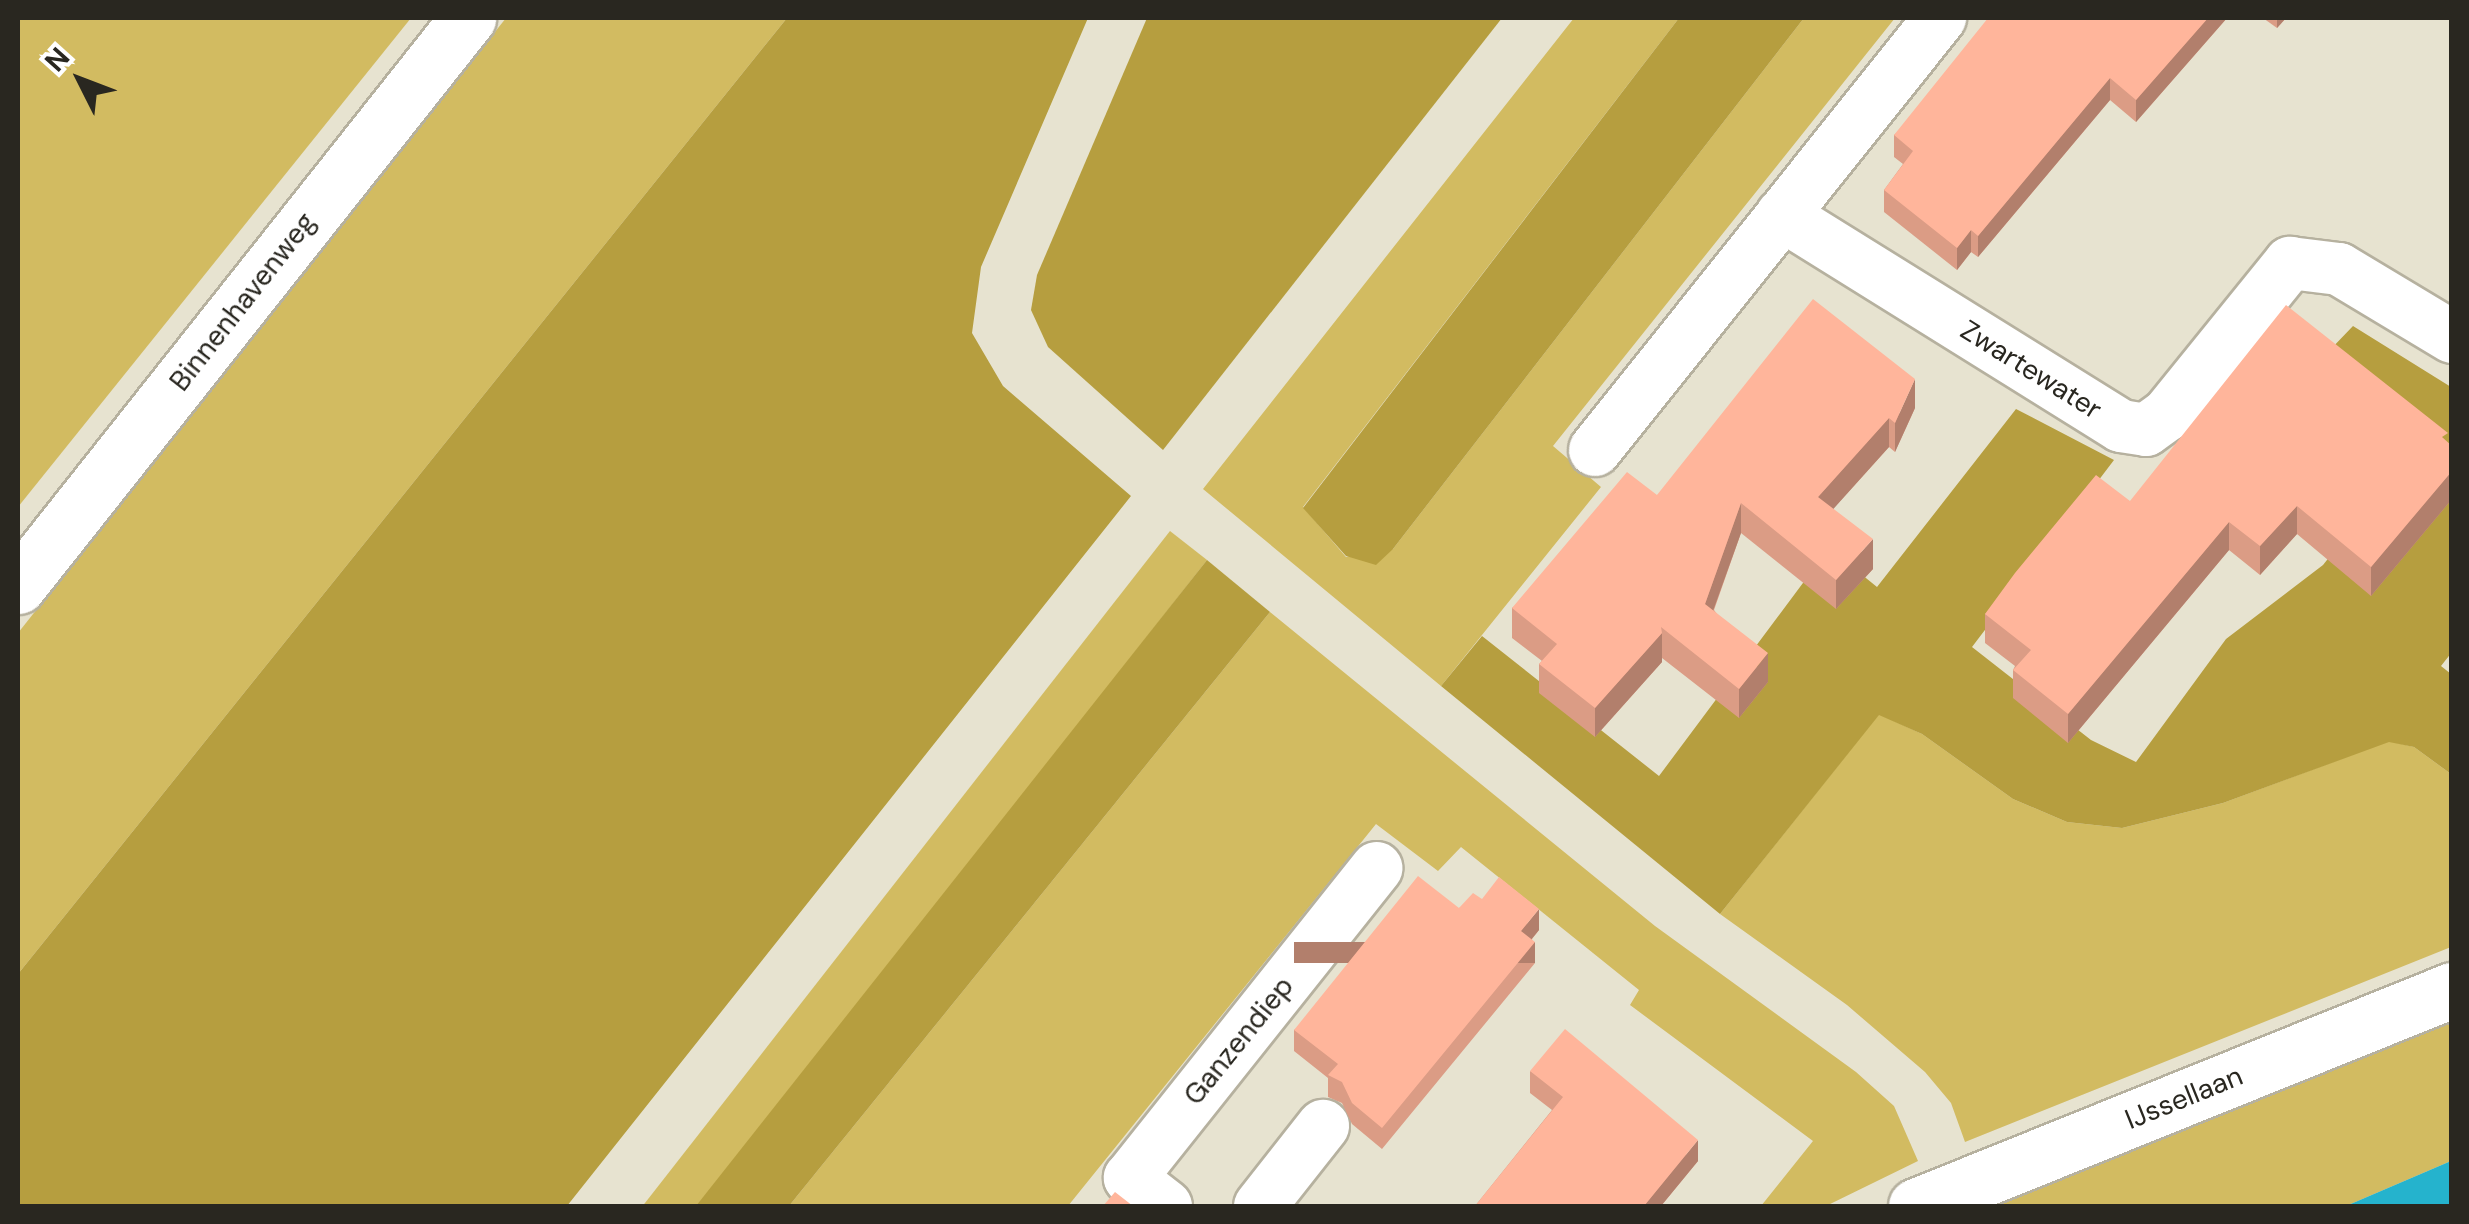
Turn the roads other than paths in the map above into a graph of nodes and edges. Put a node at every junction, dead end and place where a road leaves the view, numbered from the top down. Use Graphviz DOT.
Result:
graph roads {
  1 [pos="468,18"];
  2 [pos="1940,18"];
  3 [pos="1782,215"];
  4 [pos="2452,337"];
  5 [pos="1596,450"];
  6 [pos="18,586"];
  7 [pos="1378,868"];
  8 [pos="2452,990"];
  9 [pos="1324,1126"];
  10 [pos="1166,1206"];
  11 [pos="1260,1206"];
  12 [pos="1916,1206"];
  1 -- 6 [label="street, Binnenhavenweg"];
  2 -- 3 [label="street"];
  3 -- 4 [label="street, Zwartewater"];
  3 -- 5 [label="street"];
  7 -- 10 [label="street, Ganzendiep"];
  8 -- 12 [label="street, IJssellaan"];
  9 -- 11 [label="street"];
}
